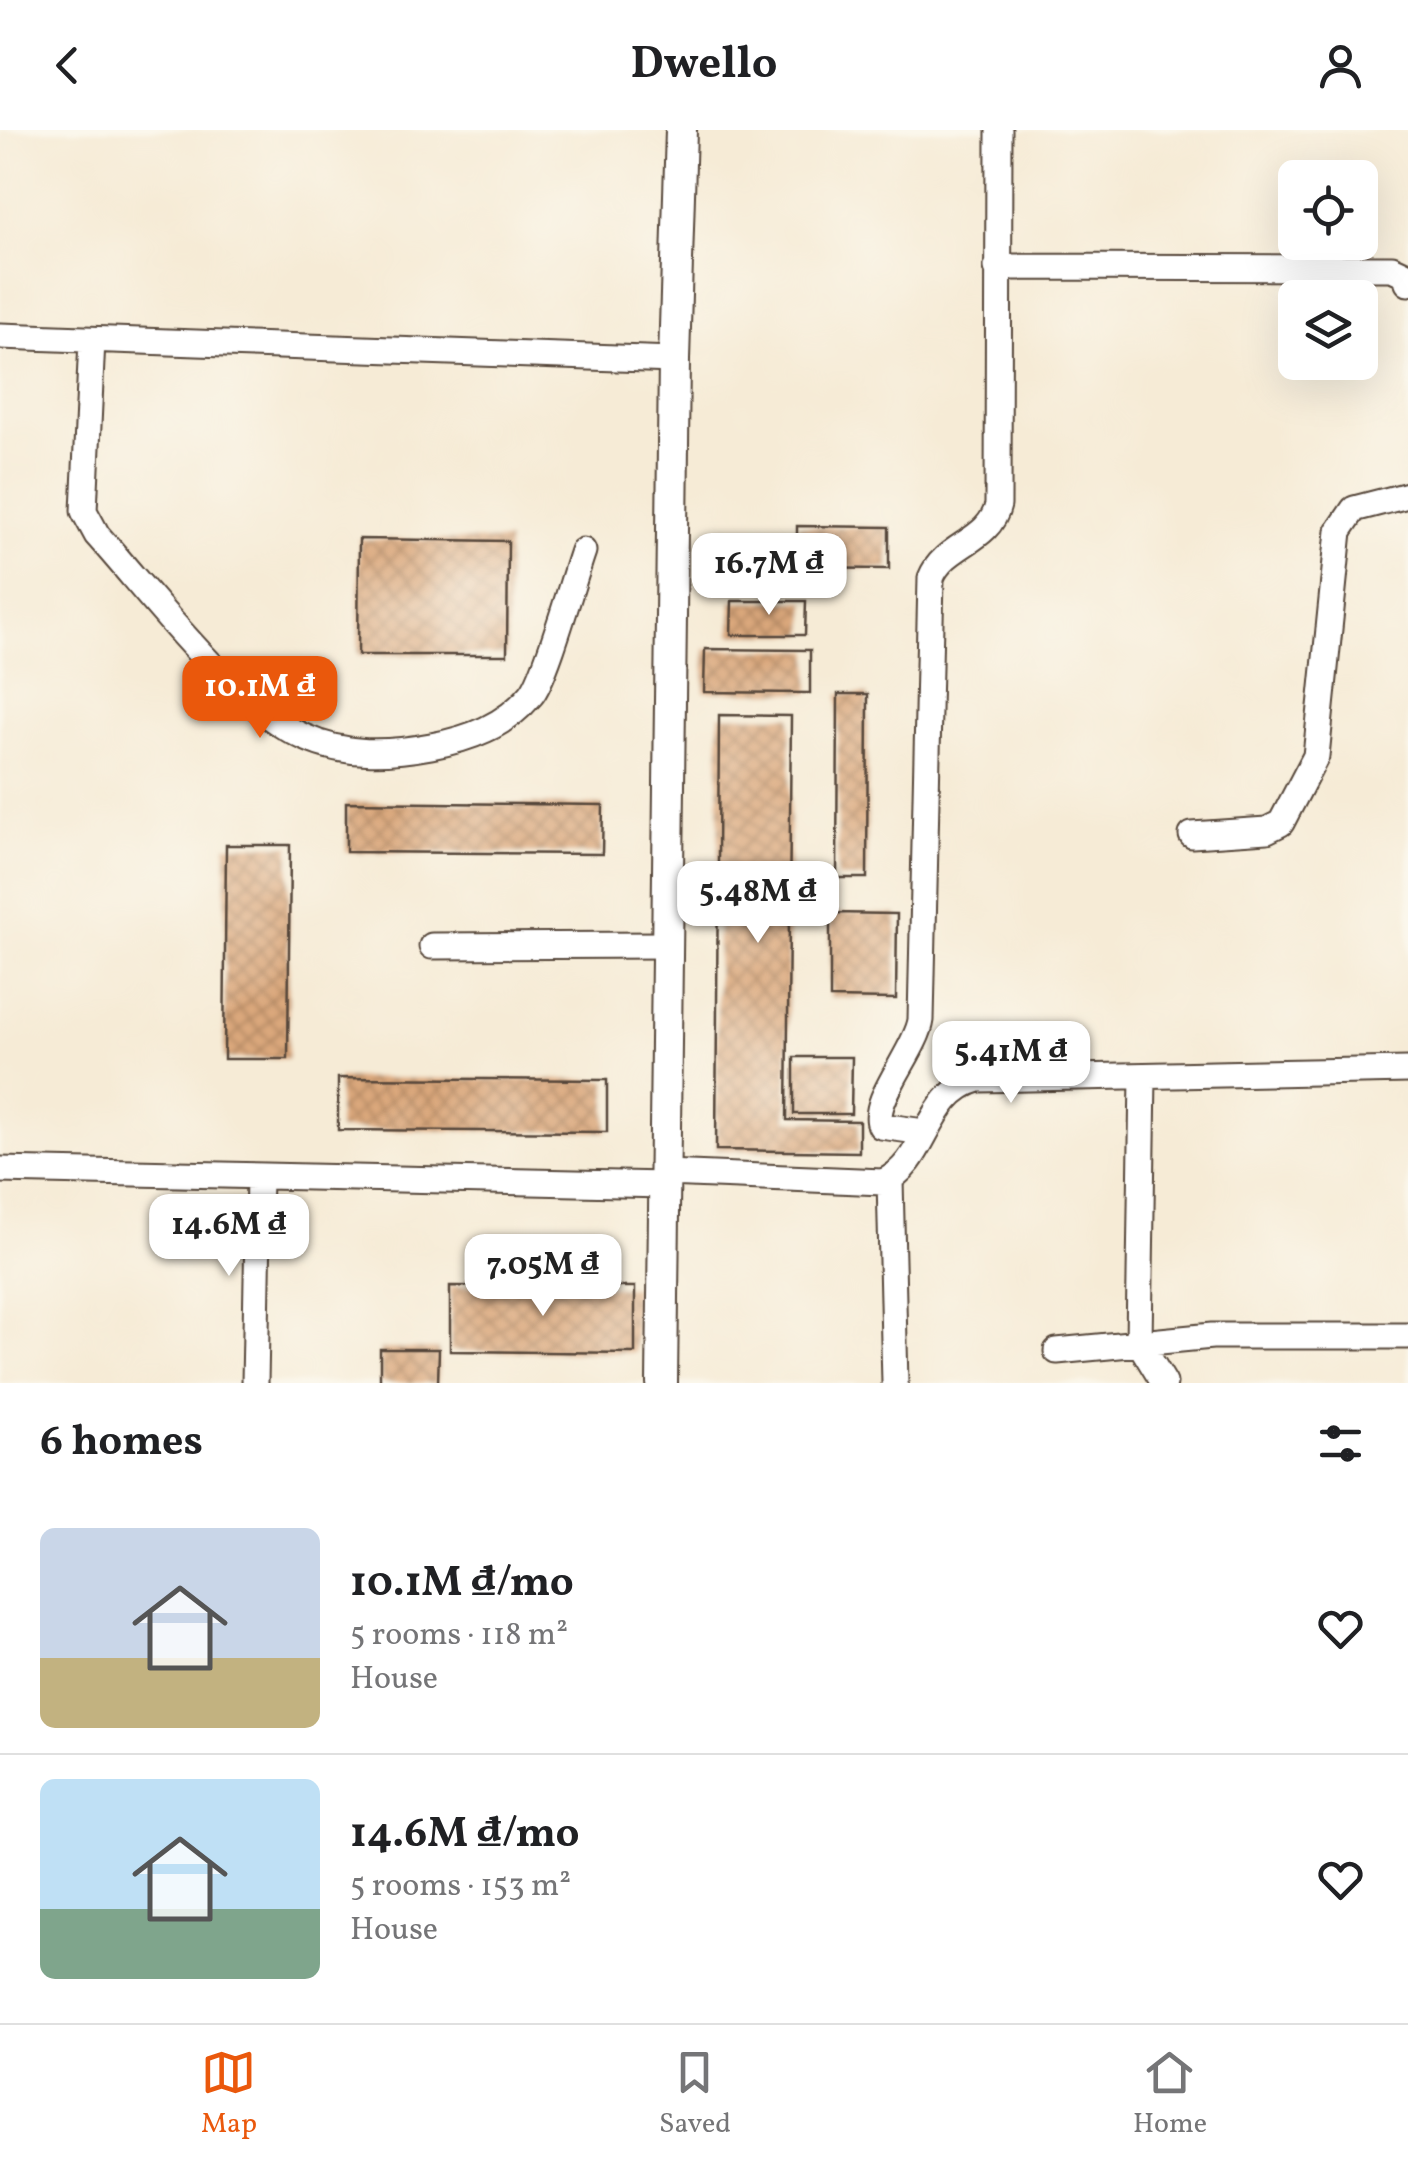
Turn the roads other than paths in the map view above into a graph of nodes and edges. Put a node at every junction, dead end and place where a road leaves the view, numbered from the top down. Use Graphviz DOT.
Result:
graph roads {
  1 [pos="999,130"];
  2 [pos="686,137"];
  3 [pos="997,268"];
  4 [pos="1408,282"];
  5 [pos="0,336"];
  6 [pos="92,340"];
  7 [pos="674,360"];
  8 [pos="1408,495"];
  9 [pos="583,552"];
  10 [pos="1192,834"];
  11 [pos="432,946"];
  12 [pos="668,946"];
  13 [pos="1408,1070"];
  14 [pos="1143,1076"];
  15 [pos="924,1132"];
  16 [pos="0,1170"];
  17 [pos="259,1176"];
  18 [pos="665,1179"];
  19 [pos="890,1180"];
  20 [pos="1408,1336"];
  21 [pos="1139,1342"];
  22 [pos="1057,1352"];
  23 [pos="255,1383"];
  24 [pos="662,1383"];
  25 [pos="895,1383"];
  26 [pos="1164,1383"];
  1 -- 3 [label="street"];
  2 -- 7 [label="street"];
  3 -- 4 [label="street"];
  3 -- 15 [label="street"];
  5 -- 6 [label="street"];
  6 -- 7 [label="street"];
  6 -- 9 [label="street"];
  7 -- 12 [label="street"];
  8 -- 10 [label="street"];
  11 -- 12 [label="street"];
  12 -- 18 [label="street"];
  13 -- 14 [label="street"];
  14 -- 15 [label="street"];
  14 -- 21 [label="street"];
  15 -- 19 [label="street"];
  16 -- 17 [label="street"];
  17 -- 18 [label="street"];
  17 -- 23 [label="street"];
  18 -- 19 [label="street"];
  18 -- 24 [label="street"];
  19 -- 25 [label="street"];
  20 -- 21 [label="street"];
  21 -- 22 [label="street"];
  21 -- 26 [label="street"];
}
